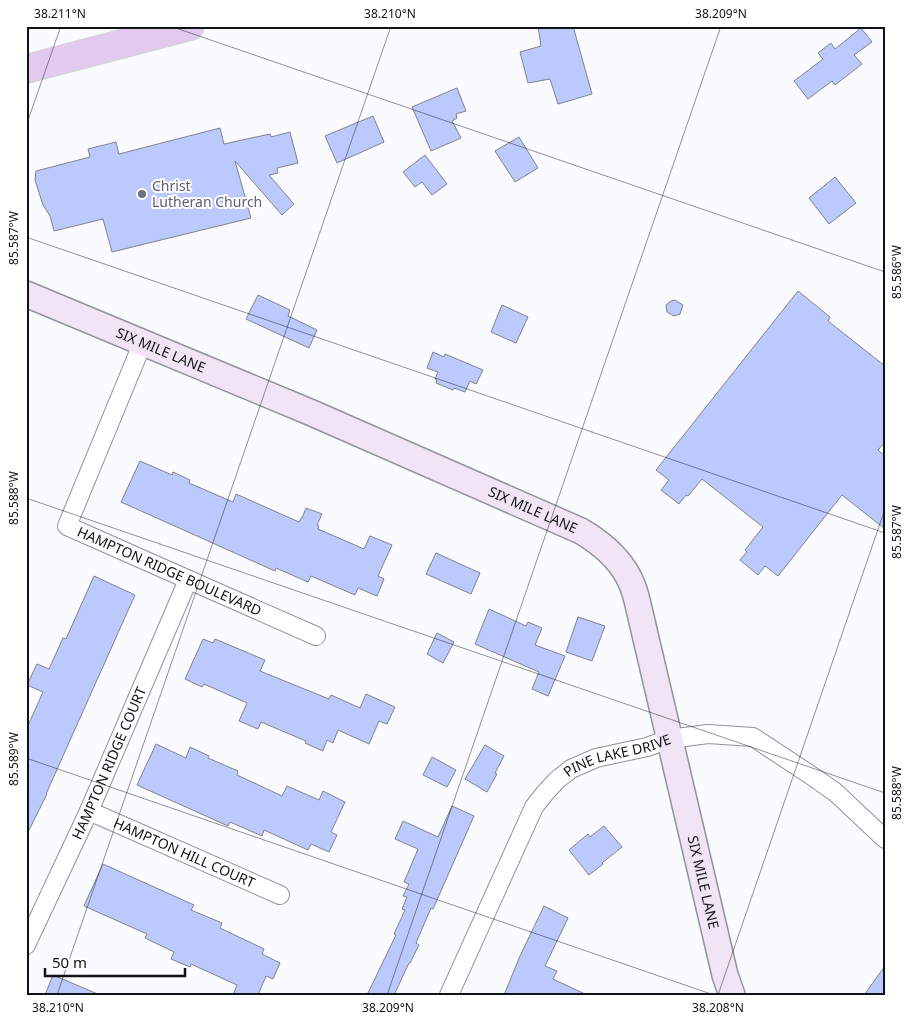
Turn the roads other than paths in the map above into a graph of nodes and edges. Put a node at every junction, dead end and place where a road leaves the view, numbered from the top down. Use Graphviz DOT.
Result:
graph roads {
  1 [pos="187,27"];
  2 [pos="26,69"];
  3 [pos="26,294"];
  4 [pos="142,342"];
  5 [pos="188,580"];
  6 [pos="316,636"];
  7 [pos="669,739"];
  8 [pos="88,811"];
  9 [pos="885,839"];
  10 [pos="280,895"];
  11 [pos="26,945"];
  12 [pos="449,995"];
  13 [pos="732,995"];
  1 -- 2 [label="main road"];
  3 -- 4 [label="street, SIX MILE LANE"];
  4 -- 5 [label="street, HAMPTON RIDGE BOULEVARD"];
  4 -- 7 [label="street, SIX MILE LANE"];
  5 -- 6 [label="street, HAMPTON RIDGE BOULEVARD"];
  5 -- 8 [label="street, HAMPTON RIDGE COURT"];
  7 -- 9 [label="street, PINE LAKE DRIVE"];
  7 -- 12 [label="street, PINE LAKE DRIVE"];
  7 -- 13 [label="street, SIX MILE LANE"];
  8 -- 10 [label="street, HAMPTON HILL COURT"];
  8 -- 11 [label="street, HAMPTON RIDGE COURT"];
}
